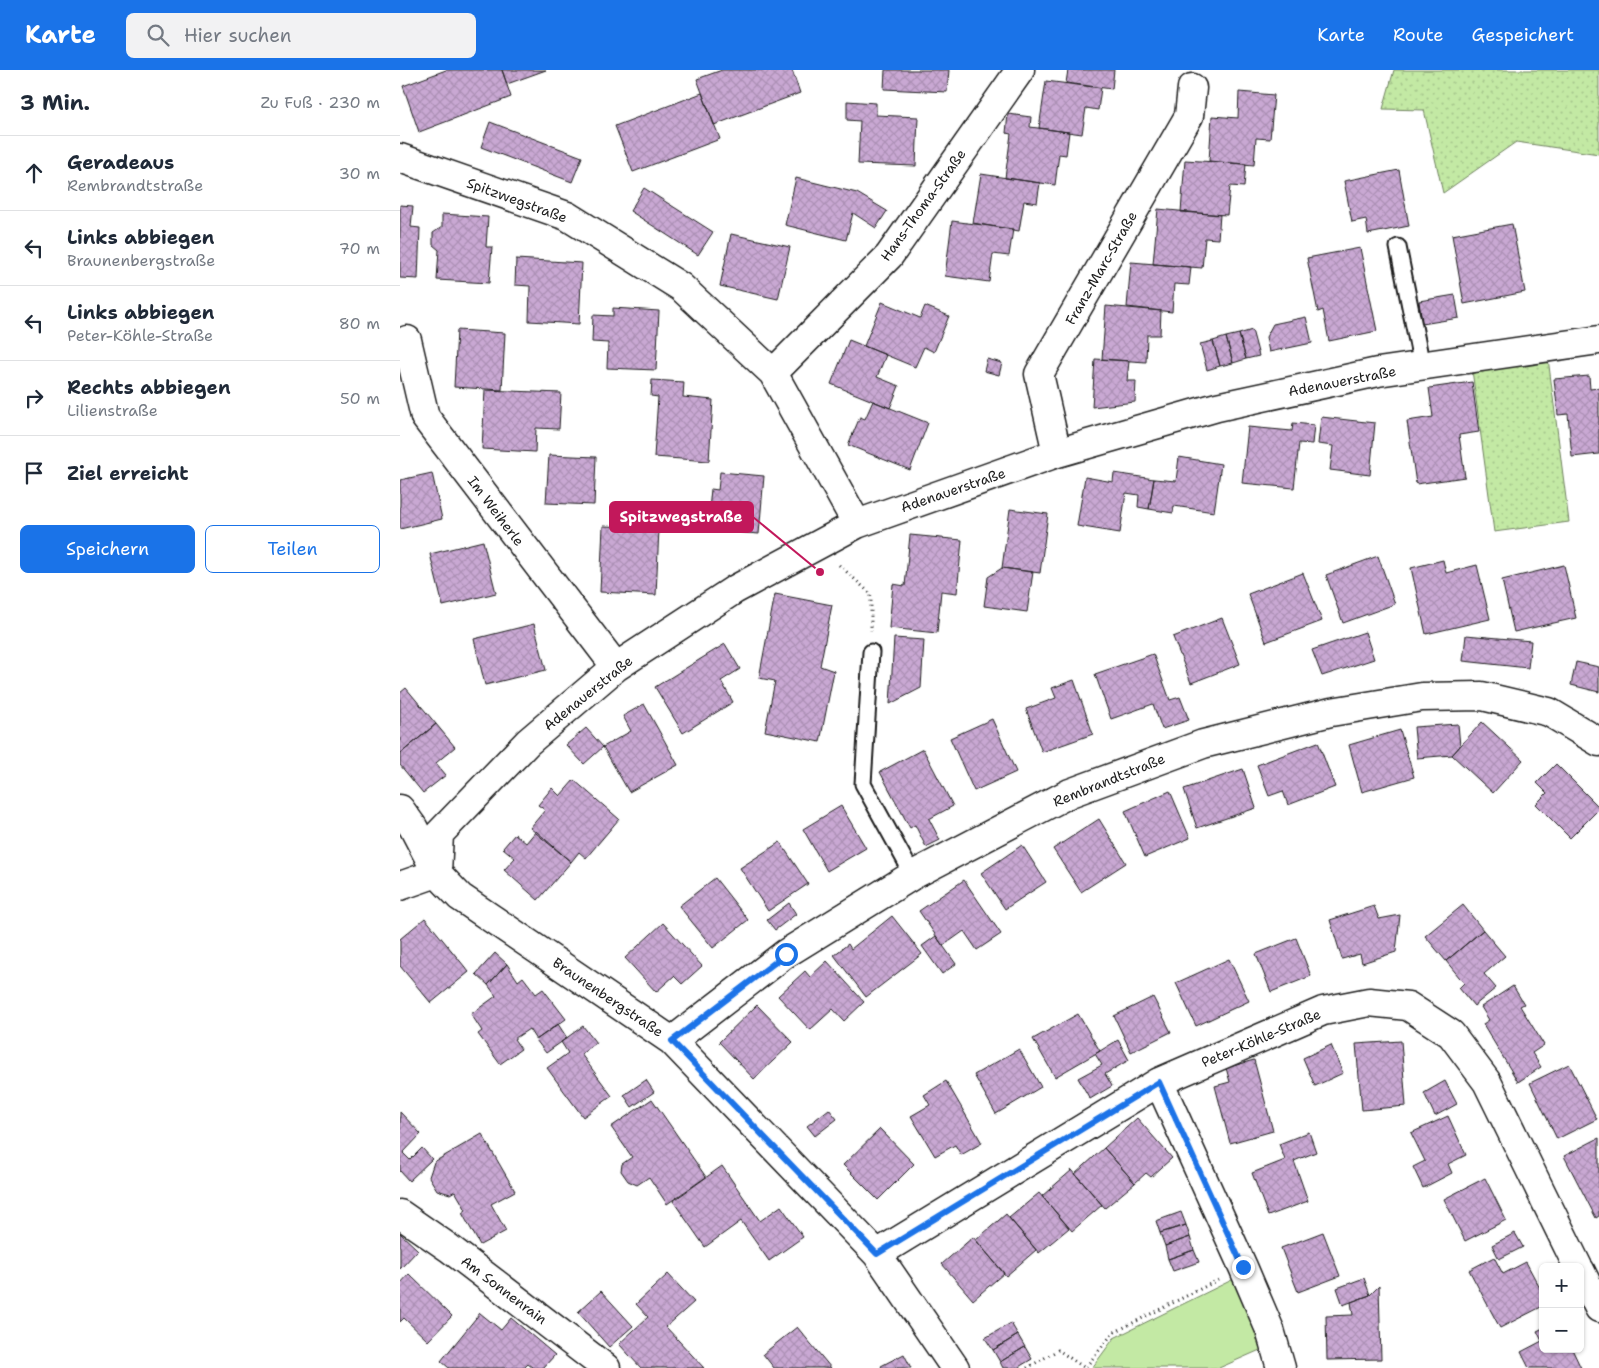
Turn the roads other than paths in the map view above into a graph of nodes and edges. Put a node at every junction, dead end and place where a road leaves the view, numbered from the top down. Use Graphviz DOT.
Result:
graph roads {
  1 [pos="1020,70"];
  2 [pos="1192,88"];
  3 [pos="400,158"];
  4 [pos="1398,248"];
  5 [pos="407,340"];
  6 [pos="1599,340"];
  7 [pos="1422,366"];
  8 [pos="772,373"];
  9 [pos="1057,453"];
  10 [pos="858,524"];
  11 [pos="871,652"];
  12 [pos="616,667"];
  13 [pos="1599,742"];
  14 [pos="400,809"];
  15 [pos="437,873"];
  16 [pos="913,874"];
  17 [pos="400,886"];
  18 [pos="672,1041"];
  19 [pos="1159,1082"];
  20 [pos="400,1214"];
  21 [pos="877,1254"];
  22 [pos="1576,1263"];
  23 [pos="1584,1278"];
  24 [pos="1599,1308"];
  25 [pos="606,1368"];
  26 [pos="955,1368"];
  27 [pos="1282,1368"];
  1 -- 8 [label="street, Hans-Thoma-Straße"];
  2 -- 9 [label="street, Franz-Marc-Straße"];
  3 -- 8 [label="street, Spitzwegstraße"];
  4 -- 7 [label="lane"];
  5 -- 12 [label="street, Im Weiherle"];
  6 -- 7 [label="street, Adenauerstraße"];
  7 -- 9 [label="street, Adenauerstraße"];
  8 -- 10 [label="street, Spitzwegstraße"];
  9 -- 10 [label="street, Adenauerstraße"];
  10 -- 12 [label="street, Adenauerstraße"];
  11 -- 16 [label="lane"];
  12 -- 15 [label="street, Adenauerstraße"];
  13 -- 16 [label="street, Rembrandtstraße"];
  14 -- 15 [label="street, Braunenbergstraße"];
  15 -- 17 [label="street"];
  15 -- 18 [label="street, Braunenbergstraße"];
  16 -- 18 [label="street, Rembrandtstraße"];
  18 -- 21 [label="street, Braunenbergstraße"];
  19 -- 21 [label="street, Peter-Köhle-Straße"];
  19 -- 22 [label="street, Peter-Köhle-Straße"];
  19 -- 27 [label="street"];
  20 -- 25 [label="street, Am Sonnenrain"];
  21 -- 26 [label="street, Braunenbergstraße"];
  23 -- 24 [label="street"];
}
